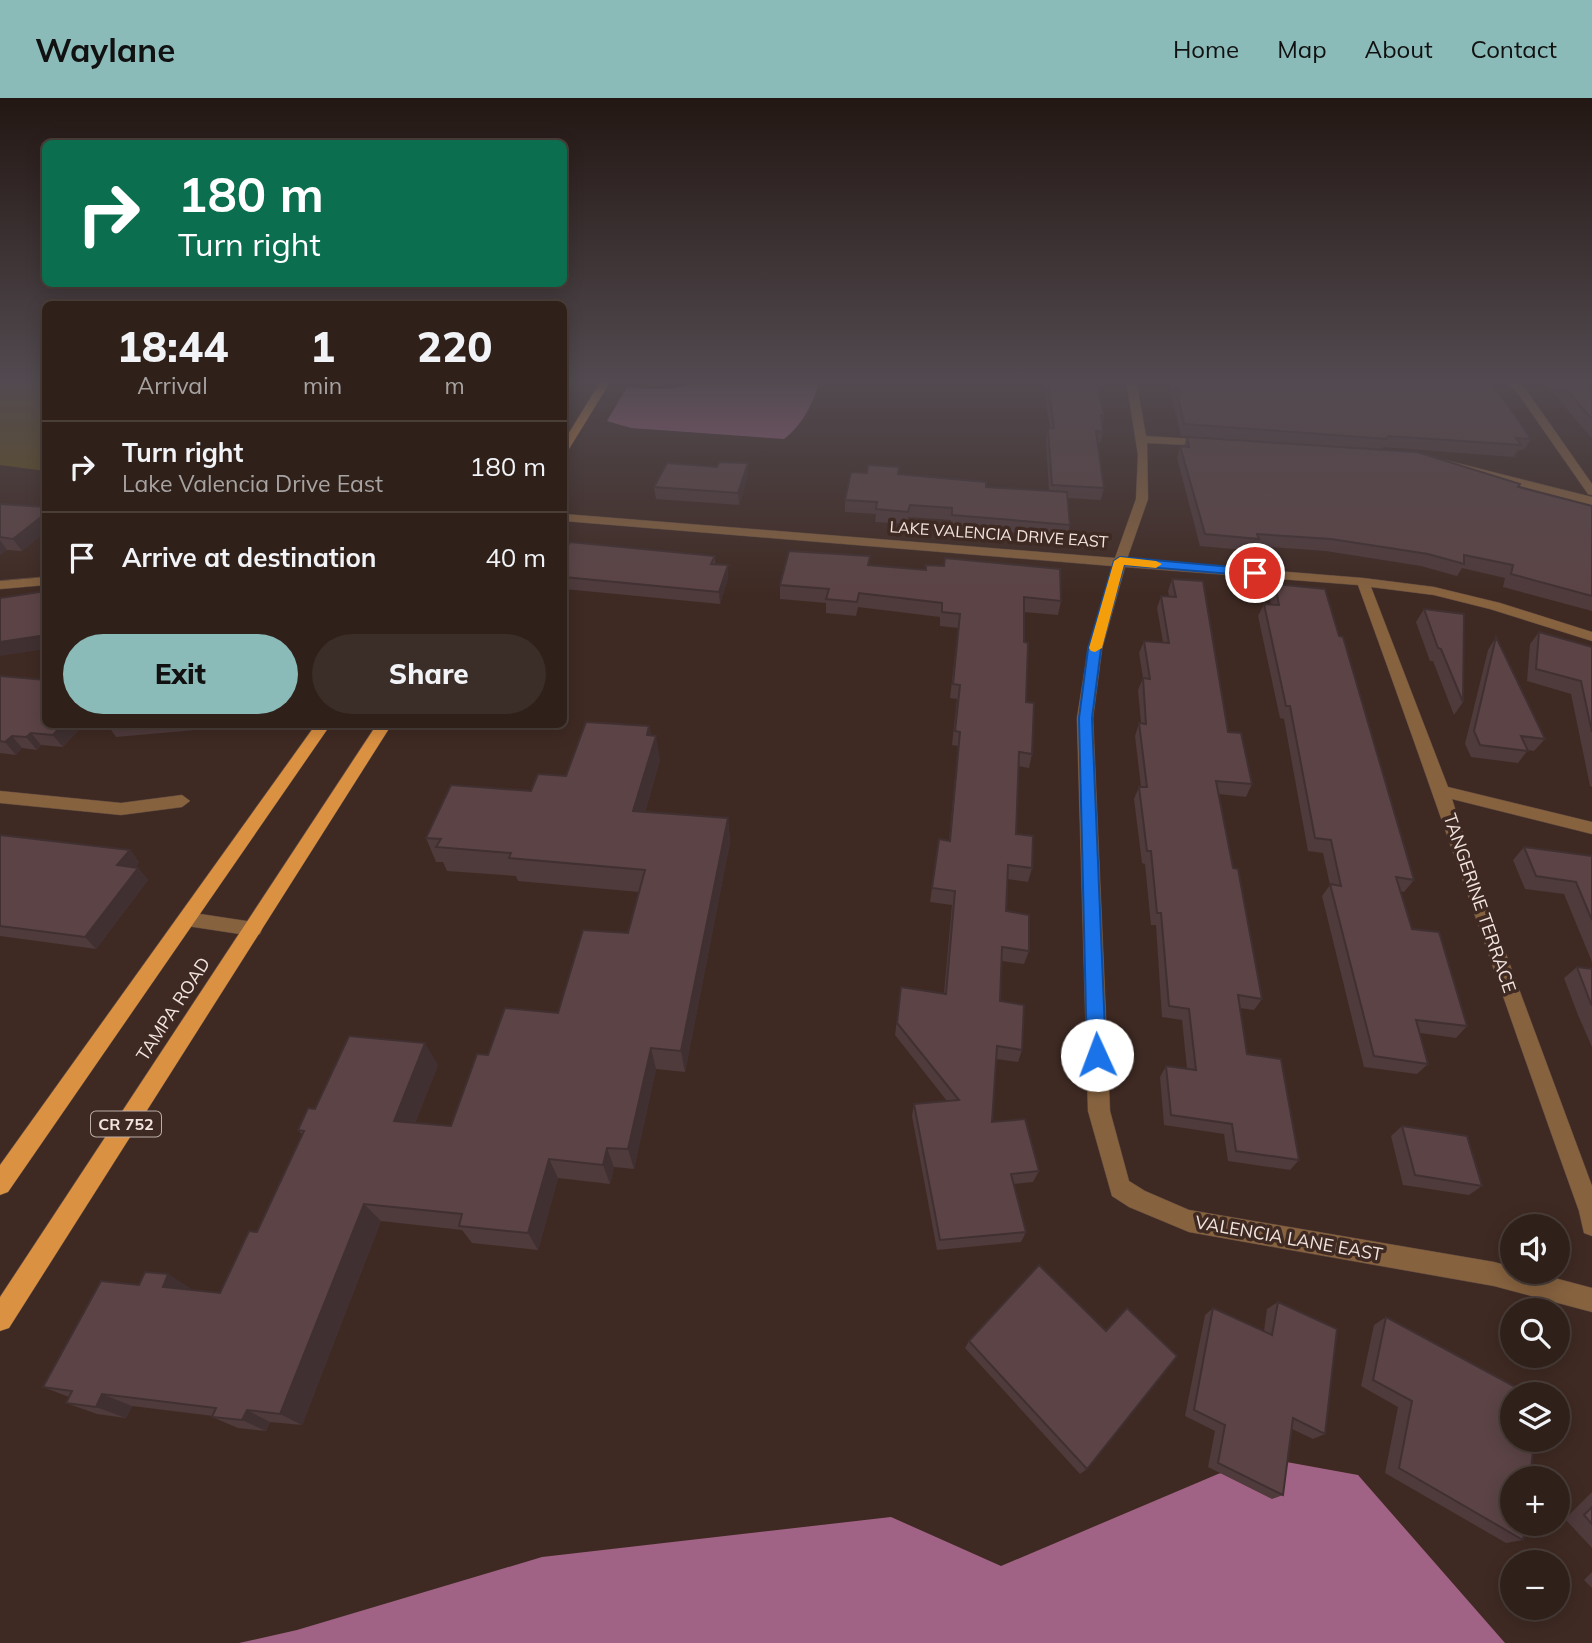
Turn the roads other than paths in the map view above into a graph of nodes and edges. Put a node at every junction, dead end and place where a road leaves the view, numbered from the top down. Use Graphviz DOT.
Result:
graph roads {
  1 [pos="1141,451"];
  2 [pos="1563,451"];
  3 [pos="1436,461"];
  4 [pos="1592,492"];
  5 [pos="1592,501"];
  6 [pos="567,518"];
  7 [pos="1120,561"];
  8 [pos="42,581"];
  9 [pos="1363,582"];
  10 [pos="0,585"];
  11 [pos="1592,636"];
  12 [pos="321,728"];
  13 [pos="382,728"];
  14 [pos="1441,791"];
  15 [pos="0,797"];
  16 [pos="182,801"];
  17 [pos="1592,828"];
  18 [pos="187,919"];
  19 [pos="253,929"];
  20 [pos="0,1184"];
  21 [pos="1592,1225"];
  22 [pos="1592,1300"];
  23 [pos="0,1319"];
  1 -- 7 [label="street, VALENCIA LANE EAST"];
  2 -- 4 [label="street"];
  3 -- 5 [label="street"];
  6 -- 7 [label="street, LAKE VALENCIA DRIVE EAST"];
  7 -- 9 [label="street, LAKE VALENCIA DRIVE EAST"];
  7 -- 22 [label="street, VALENCIA LANE EAST"];
  8 -- 10 [label="street"];
  9 -- 11 [label="street, LAKE VALENCIA DRIVE EAST"];
  9 -- 14 [label="street, TANGERINE TERRACE"];
  12 -- 18 [label="main road"];
  13 -- 19 [label="main road, TAMPA ROAD / CR 752"];
  14 -- 17 [label="street"];
  14 -- 21 [label="street, TANGERINE TERRACE"];
  15 -- 16 [label="street"];
  18 -- 19 [label="street"];
  18 -- 20 [label="main road"];
  19 -- 23 [label="main road, TAMPA ROAD / CR 752"];
}
